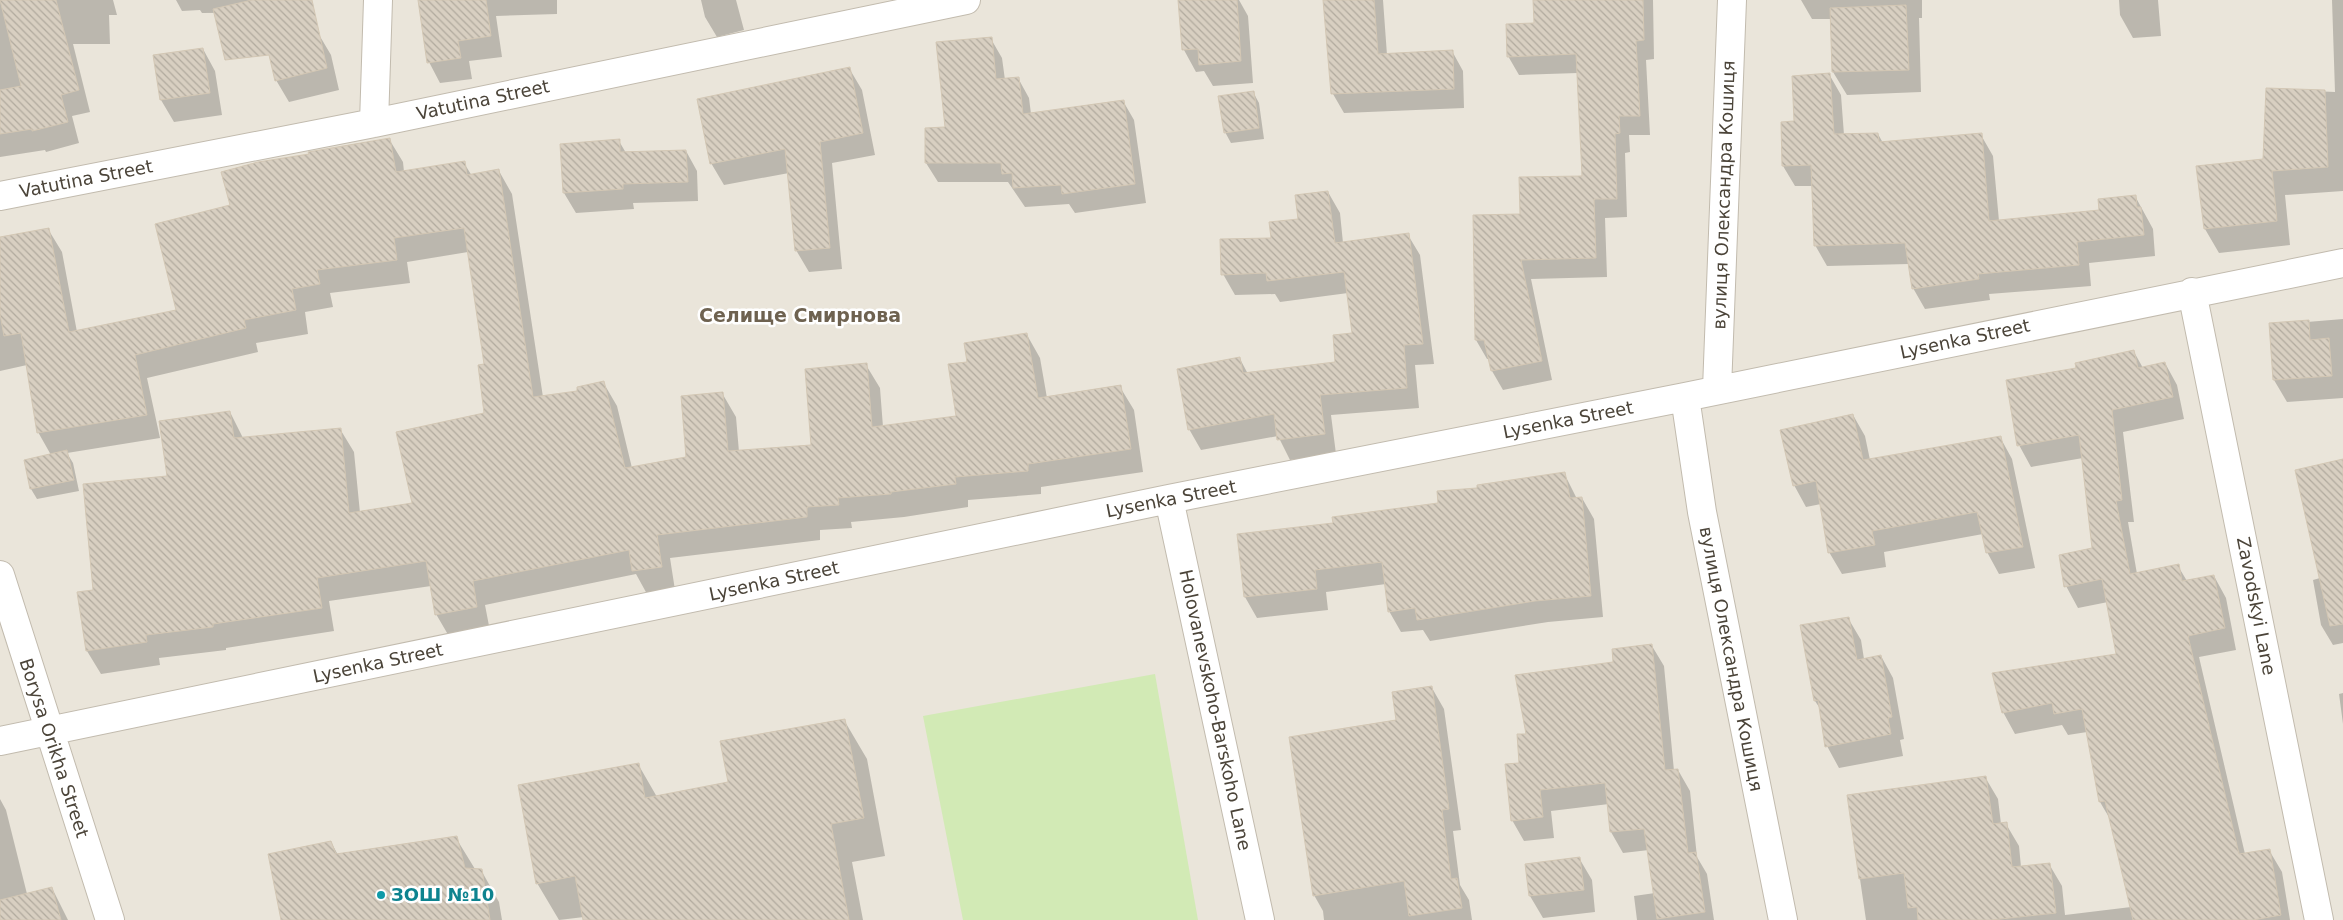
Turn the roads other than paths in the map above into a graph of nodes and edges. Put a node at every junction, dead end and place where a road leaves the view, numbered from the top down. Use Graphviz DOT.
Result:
graph roads {
  1 [pos="378,0"];
  2 [pos="966,0"];
  3 [pos="1732,0"];
  4 [pos="374,123"];
  5 [pos="0,196"];
  6 [pos="2343,263"];
  7 [pos="2192,292"];
  8 [pos="1717,389"];
  9 [pos="1685,397"];
  10 [pos="1169,499"];
  11 [pos="0,576"];
  12 [pos="48,731"];
  13 [pos="0,741"];
  14 [pos="110,920"];
  15 [pos="1260,920"];
  16 [pos="1783,920"];
  17 [pos="2319,920"];
  1 -- 4 [label="street"];
  2 -- 4 [label="street, Vatutina Street"];
  3 -- 8 [label="street, вулиця Олександра Кошиця"];
  4 -- 5 [label="street, Vatutina Street"];
  6 -- 7 [label="street, Lysenka Street"];
  7 -- 8 [label="street, Lysenka Street"];
  7 -- 17 [label="street, Zavodskyi Lane"];
  8 -- 9 [label="street, Lysenka Street"];
  9 -- 10 [label="street, Lysenka Street"];
  9 -- 16 [label="street, вулиця Олександра Кошиця"];
  10 -- 12 [label="street, Lysenka Street"];
  10 -- 15 [label="street, Holovanevskoho-Barskoho Lane"];
  11 -- 12 [label="street, Borysa Orikha Street"];
  12 -- 13 [label="street, Lysenka Street"];
  12 -- 14 [label="street, Borysa Orikha Street"];
}
